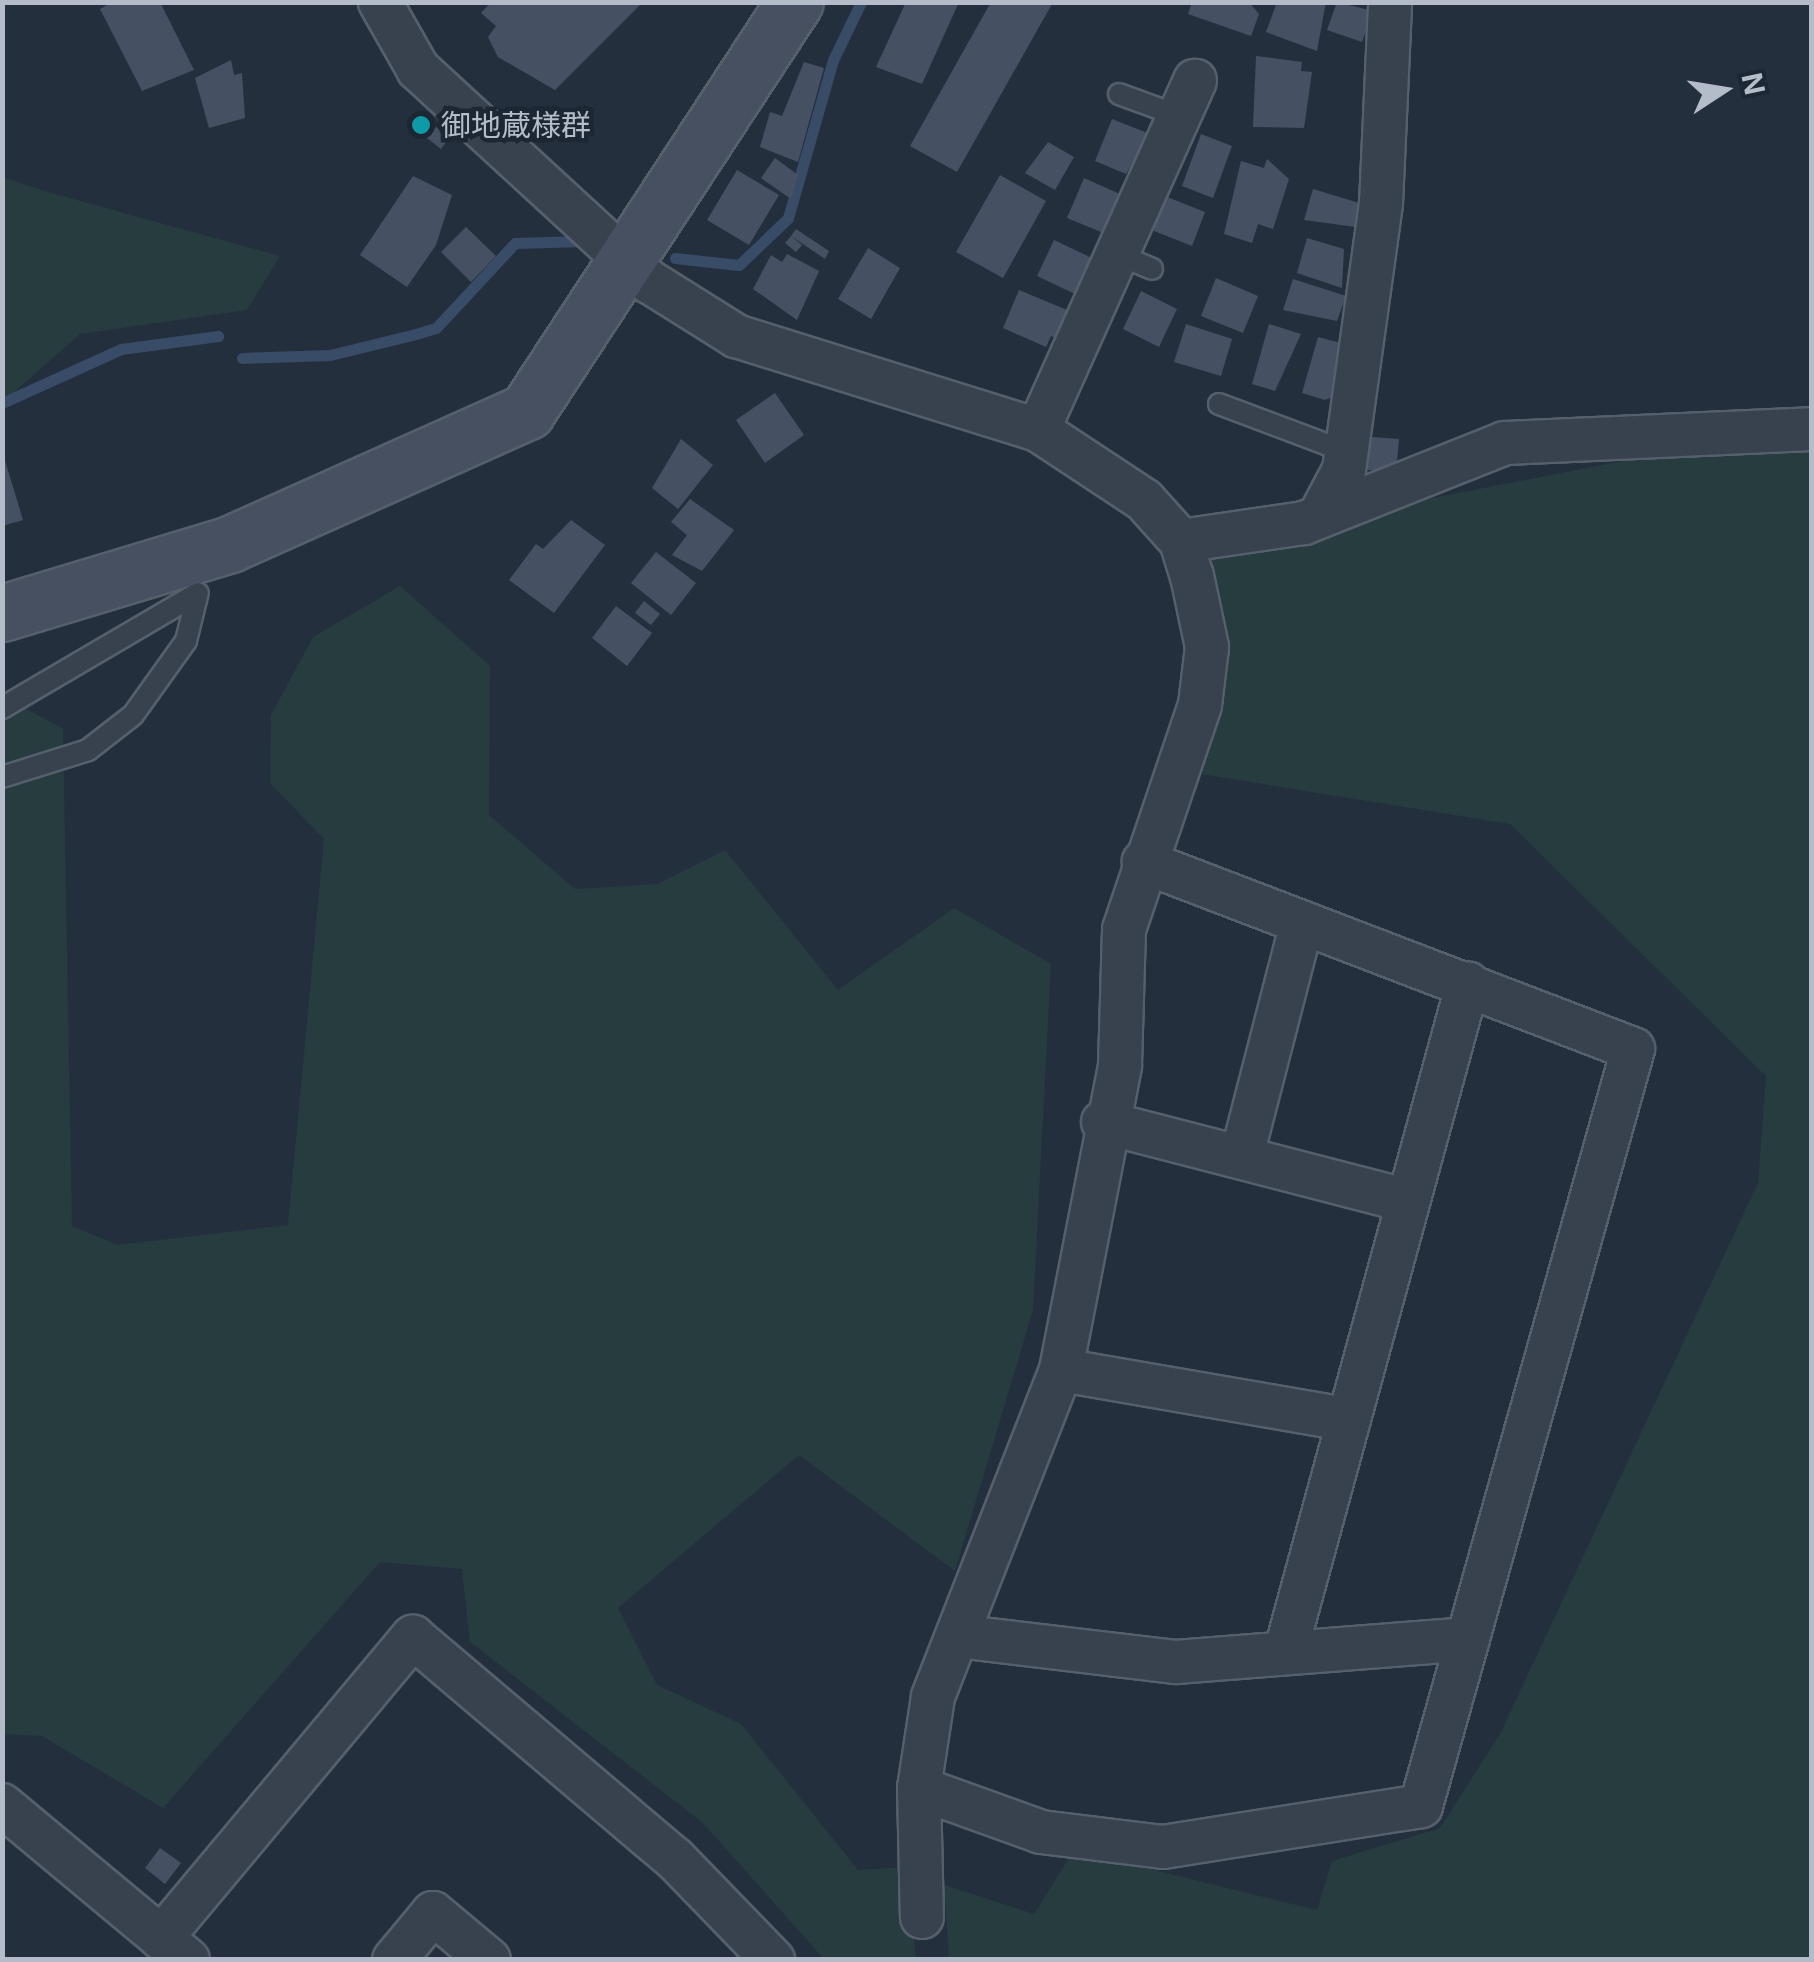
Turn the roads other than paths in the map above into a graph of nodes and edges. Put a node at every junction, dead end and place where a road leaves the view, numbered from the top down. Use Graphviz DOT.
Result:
graph roads {
  1 [pos="380,2"];
  2 [pos="796,2"];
  3 [pos="1390,2"];
  4 [pos="1119,94"];
  5 [pos="1187,98"];
  6 [pos="628,266"];
  7 [pos="1220,404"];
  8 [pos="1812,429"];
  9 [pos="1038,430"];
  10 [pos="1347,452"];
  11 [pos="1319,518"];
  12 [pos="1181,542"];
  13 [pos="203,573"];
  14 [pos="2,613"];
  15 [pos="2,708"];
  16 [pos="2,777"];
  17 [pos="1144,862"];
  18 [pos="1302,923"];
  19 [pos="1468,983"];
  20 [pos="1103,1122"];
  21 [pos="1242,1156"];
  22 [pos="1405,1200"];
  23 [pos="1061,1370"];
  24 [pos="1349,1420"];
  25 [pos="957,1636"];
  26 [pos="1468,1638"];
  27 [pos="1286,1650"];
  28 [pos="919,1788"];
  29 [pos="2,1805"];
  30 [pos="922,1917"];
  31 [pos="174,1949"];
  32 [pos="394,1960"];
  33 [pos="489,1960"];
  34 [pos="773,1960"];
  1 -- 6 [label="street"];
  2 -- 6 [label="street"];
  3 -- 10 [label="street"];
  4 -- 5 [label="lane"];
  5 -- 9 [label="street"];
  6 -- 9 [label="street"];
  6 -- 13 [label="street"];
  7 -- 10 [label="lane"];
  8 -- 11 [label="street"];
  9 -- 12 [label="street"];
  10 -- 11 [label="street"];
  11 -- 12 [label="street"];
  12 -- 17 [label="street"];
  13 -- 14 [label="street"];
  13 -- 15 [label="lane"];
  13 -- 16 [label="lane"];
  17 -- 18 [label="street"];
  17 -- 20 [label="street"];
  18 -- 19 [label="street"];
  18 -- 21 [label="street"];
  19 -- 22 [label="street"];
  19 -- 26 [label="street"];
  20 -- 21 [label="street"];
  20 -- 23 [label="street"];
  21 -- 22 [label="street"];
  22 -- 24 [label="street"];
  23 -- 24 [label="street"];
  23 -- 25 [label="street"];
  24 -- 27 [label="street"];
  25 -- 27 [label="street"];
  25 -- 28 [label="street"];
  26 -- 27 [label="street"];
  26 -- 28 [label="street"];
  28 -- 30 [label="street"];
  29 -- 31 [label="street"];
  31 -- 34 [label="street"];
  32 -- 33 [label="street"];
}
